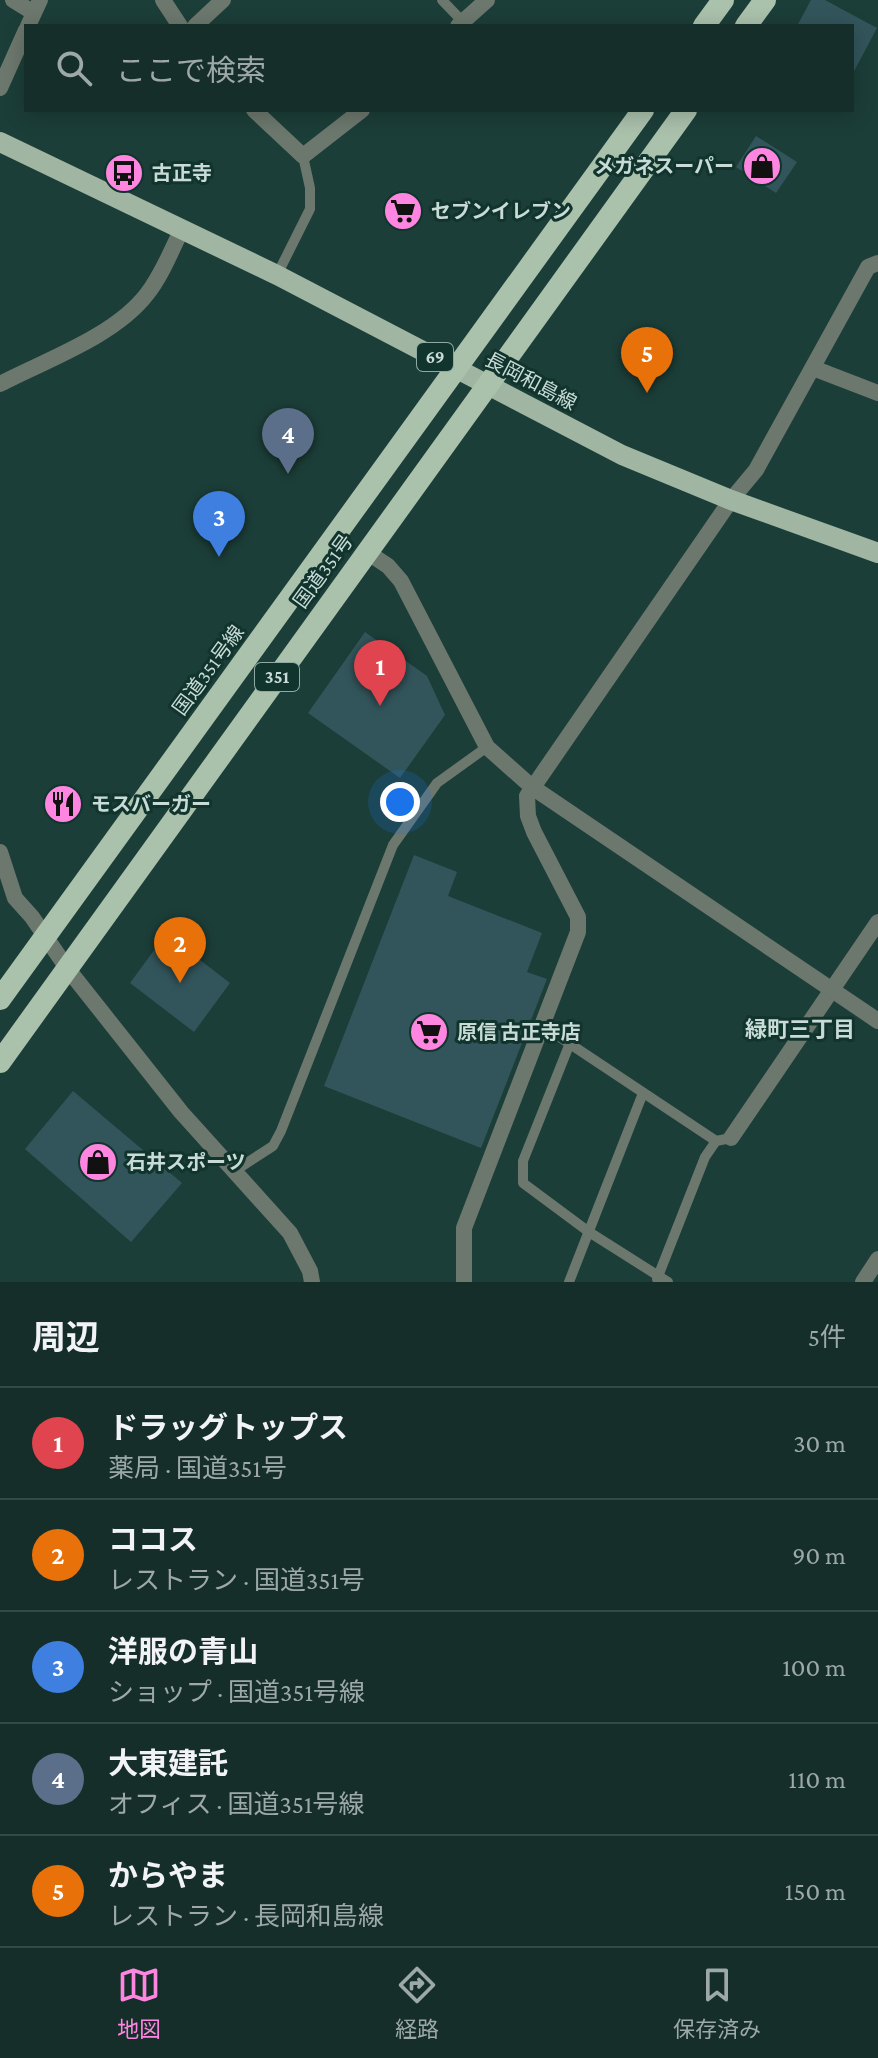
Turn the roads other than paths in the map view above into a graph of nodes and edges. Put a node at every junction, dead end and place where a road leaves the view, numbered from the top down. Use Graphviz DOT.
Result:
graph roads {
  1 [pos="13,0"];
  2 [pos="163,0"];
  3 [pos="223,0"];
  4 [pos="442,0"];
  5 [pos="487,0"];
  6 [pos="723,0"];
  7 [pos="765,0"];
  8 [pos="32,17"];
  9 [pos="179,24"];
  10 [pos="197,24"];
  11 [pos="461,24"];
  12 [pos="705,24"];
  13 [pos="747,24"];
  14 [pos="24,35"];
  15 [pos="0,88"];
  16 [pos="256,112"];
  17 [pos="359,112"];
  18 [pos="642,112"];
  19 [pos="685,112"];
  20 [pos="0,142"];
  21 [pos="303,156"];
  22 [pos="182,229"];
  23 [pos="878,263"];
  24 [pos="277,275"];
  25 [pos="813,368"];
  26 [pos="456,369"];
  27 [pos="0,384"];
  28 [pos="486,385"];
  29 [pos="878,393"];
  30 [pos="731,500"];
  31 [pos="367,552"];
  32 [pos="878,553"];
  33 [pos="487,747"];
  34 [pos="532,787"];
  35 [pos="0,852"];
  36 [pos="878,922"];
  37 [pos="45,936"];
  38 [pos="67,968"];
  39 [pos="832,989"];
  40 [pos="0,999"];
  41 [pos="878,1021"];
  42 [pos="543,1026"];
  43 [pos="570,1043"];
  44 [pos="0,1062"];
  45 [pos="643,1093"];
  46 [pos="723,1140"];
  47 [pos="236,1170"];
  48 [pos="589,1232"];
  49 [pos="878,1259"];
  50 [pos="661,1280"];
  51 [pos="312,1282"];
  52 [pos="464,1282"];
  53 [pos="569,1282"];
  54 [pos="863,1282"];
  1 -- 8 [label="street"];
  2 -- 9 [label="street"];
  3 -- 10 [label="street"];
  4 -- 11 [label="lane"];
  5 -- 11 [label="street"];
  6 -- 12 [label="highway"];
  7 -- 13 [label="highway"];
  14 -- 15 [label="street"];
  16 -- 21 [label="street"];
  17 -- 21 [label="street"];
  18 -- 26 [label="highway, 351"];
  19 -- 28 [label="highway, 国道351号 / 351"];
  20 -- 22 [label="main road, 長岡和島線 / 69"];
  21 -- 24 [label="lane"];
  22 -- 24 [label="main road, 長岡和島線 / 69"];
  22 -- 27 [label="street"];
  23 -- 25 [label="street"];
  24 -- 26 [label="main road, 長岡和島線 / 69"];
  25 -- 29 [label="street"];
  25 -- 30 [label="street"];
  26 -- 28 [label="main road, 長岡和島線 / 69"];
  26 -- 37 [label="highway, 国道351号線 / 351"];
  28 -- 30 [label="main road, 長岡和島線 / 69"];
  28 -- 31 [label="highway, 国道351号 / 351"];
  30 -- 32 [label="main road, 長岡和島線 / 69"];
  30 -- 34 [label="street"];
  31 -- 33 [label="street"];
  31 -- 38 [label="highway, 国道351号 / 351"];
  33 -- 34 [label="street"];
  33 -- 47 [label="lane"];
  34 -- 39 [label="street"];
  34 -- 42 [label="street"];
  35 -- 37 [label="street"];
  36 -- 39 [label="street"];
  37 -- 38 [label="street"];
  37 -- 40 [label="highway, 国道351号線 / 351"];
  38 -- 44 [label="highway, 国道351号 / 351"];
  38 -- 47 [label="street"];
  39 -- 41 [label="street"];
  39 -- 46 [label="street"];
  42 -- 43 [label="lane"];
  42 -- 52 [label="street"];
  43 -- 45 [label="lane"];
  43 -- 48 [label="lane"];
  45 -- 46 [label="lane"];
  45 -- 48 [label="lane"];
  46 -- 50 [label="lane"];
  47 -- 51 [label="street"];
  48 -- 50 [label="lane"];
  48 -- 53 [label="lane"];
  49 -- 54 [label="street"];
}
